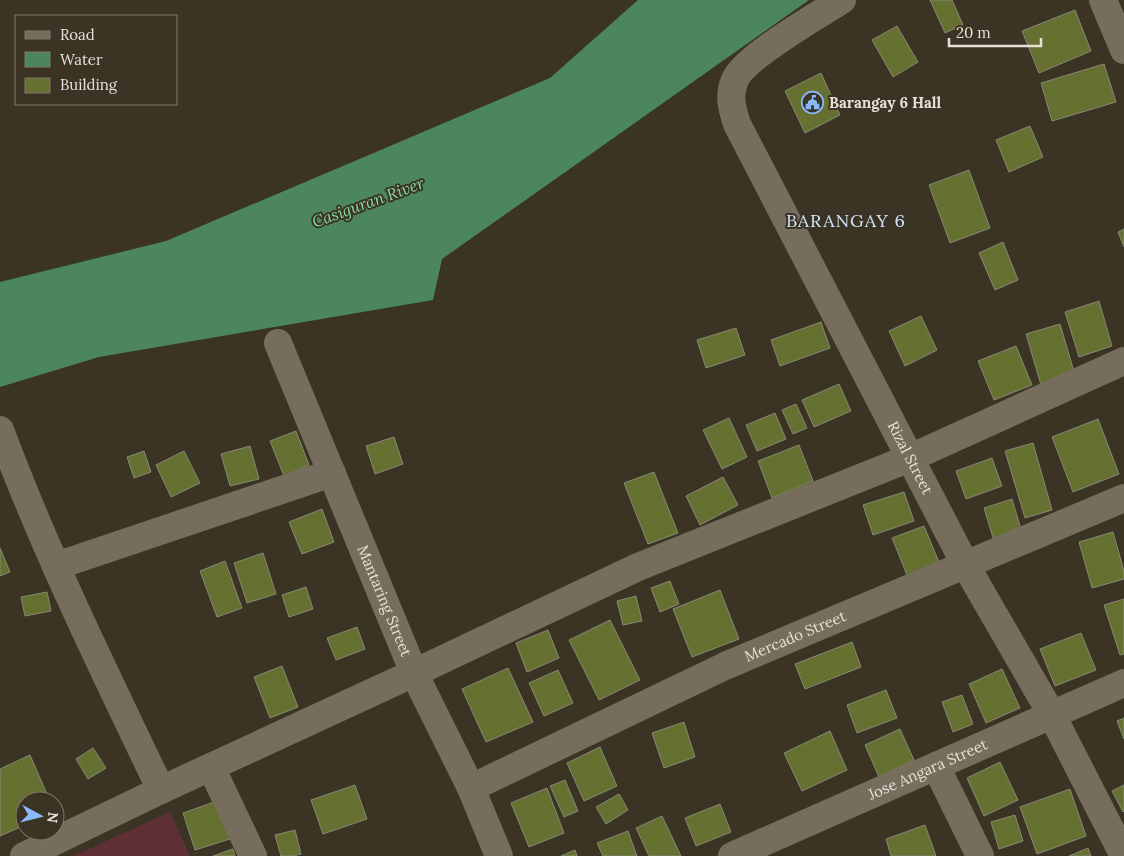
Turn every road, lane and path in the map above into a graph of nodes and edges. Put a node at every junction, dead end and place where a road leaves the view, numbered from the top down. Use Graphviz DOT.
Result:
graph roads {
  1 [pos="842,0"];
  2 [pos="1102,0"];
  3 [pos="1124,50"];
  4 [pos="278,342"];
  5 [pos="1124,361"];
  6 [pos="0,430"];
  7 [pos="910,458"];
  8 [pos="332,473"];
  9 [pos="1124,498"];
  10 [pos="56,566"];
  11 [pos="966,566"];
  12 [pos="414,673"];
  13 [pos="1124,683"];
  14 [pos="1052,715"];
  15 [pos="936,766"];
  16 [pos="211,767"];
  17 [pos="471,788"];
  18 [pos="161,790"];
  19 [pos="24,856"];
  20 [pos="253,856"];
  21 [pos="499,856"];
  22 [pos="732,856"];
  23 [pos="980,856"];
  24 [pos="1124,856"];
  1 -- 7 [label="street, Rizal Street"];
  2 -- 3 [label="street"];
  4 -- 8 [label="street, Mantaring Street"];
  5 -- 7 [label="street"];
  6 -- 10 [label="street"];
  7 -- 11 [label="street, Rizal Street"];
  7 -- 12 [label="street"];
  8 -- 10 [label="street"];
  8 -- 12 [label="street, Mantaring Street"];
  9 -- 11 [label="street, Mercado Street"];
  10 -- 18 [label="street"];
  11 -- 14 [label="street, Rizal Street"];
  11 -- 17 [label="street, Mercado Street"];
  12 -- 16 [label="street"];
  12 -- 17 [label="street, Mantaring Street"];
  13 -- 14 [label="street, Jose Angara Street"];
  14 -- 15 [label="street, Jose Angara Street"];
  14 -- 24 [label="street, Rizal Street"];
  15 -- 22 [label="street, Jose Angara Street"];
  15 -- 23 [label="street"];
  16 -- 18 [label="street"];
  16 -- 20 [label="street"];
  17 -- 21 [label="street, Mantaring Street"];
  18 -- 19 [label="street"];
}
